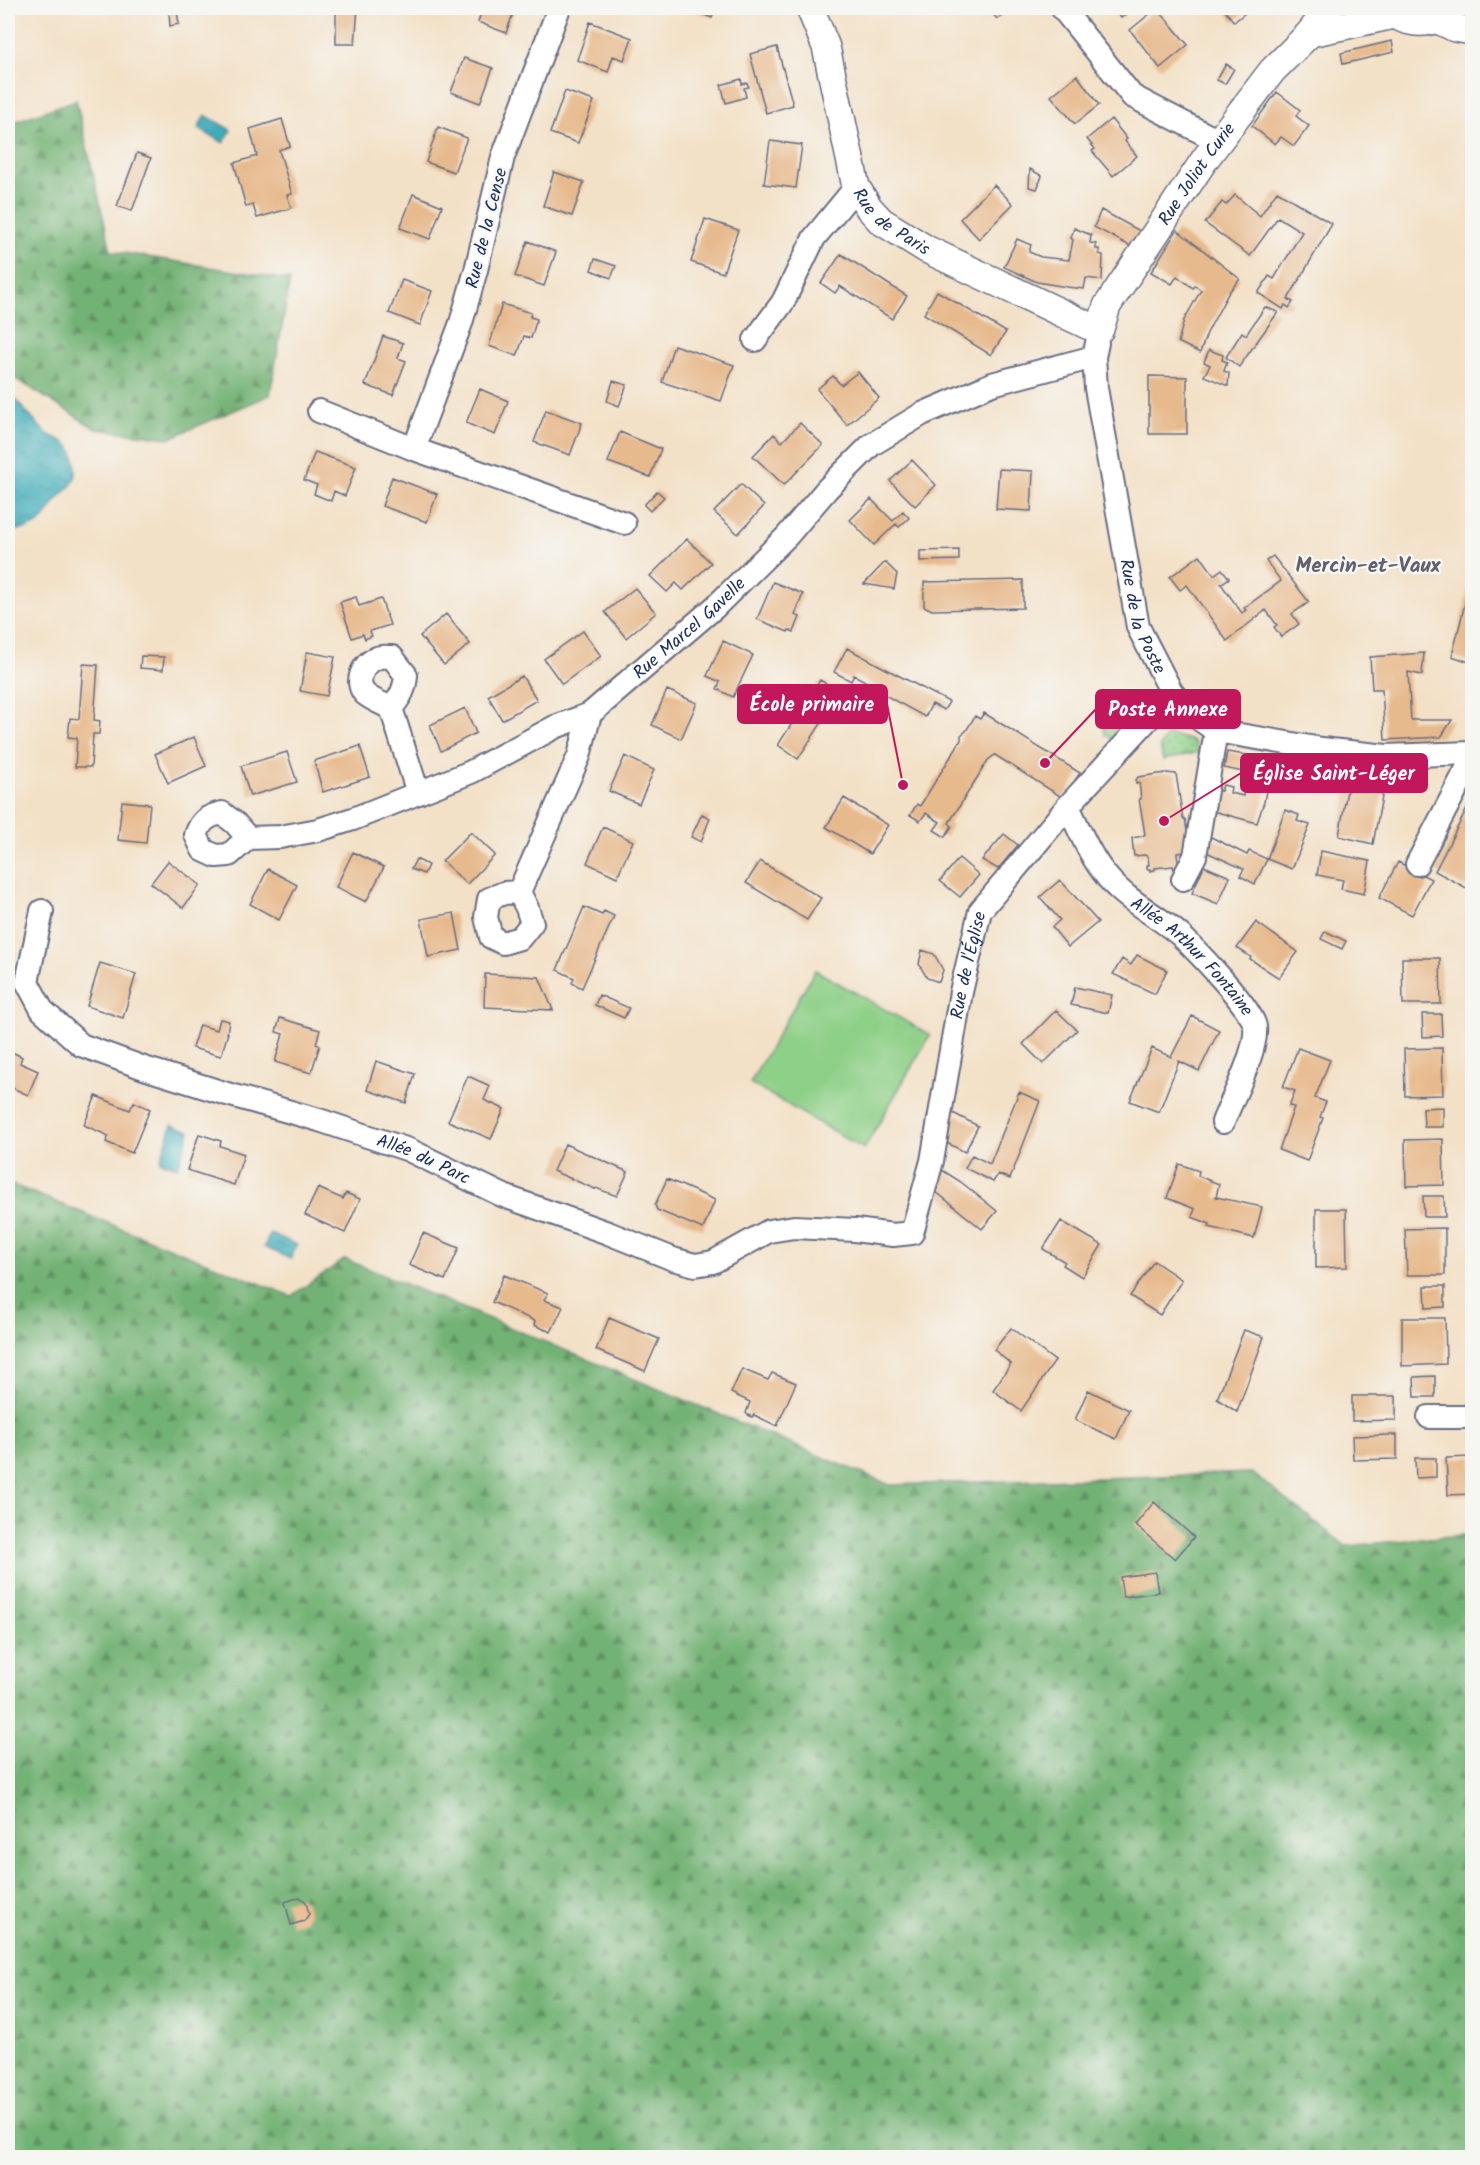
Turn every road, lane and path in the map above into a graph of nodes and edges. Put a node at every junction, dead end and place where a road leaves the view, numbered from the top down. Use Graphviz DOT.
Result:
graph roads {
  1 [pos="559,8"];
  2 [pos="810,8"];
  3 [pos="1062,8"];
  4 [pos="1329,8"];
  5 [pos="1391,11"];
  6 [pos="1443,13"];
  7 [pos="1473,31"];
  8 [pos="1310,33"];
  9 [pos="1218,141"];
  10 [pos="856,187"];
  11 [pos="1100,329"];
  12 [pos="755,340"];
  13 [pos="1094,357"];
  14 [pos="320,411"];
  15 [pos="414,448"];
  16 [pos="624,523"];
  17 [pos="1172,693"];
  18 [pos="391,708"];
  19 [pos="590,714"];
  20 [pos="1216,731"];
  21 [pos="1473,753"];
  22 [pos="1473,759"];
  23 [pos="418,792"];
  24 [pos="1068,806"];
  25 [pos="248,838"];
  26 [pos="1417,864"];
  27 [pos="1183,879"];
  28 [pos="519,892"];
  29 [pos="42,911"];
  30 [pos="1223,1122"];
  31 [pos="912,1233"];
  32 [pos="1473,1417"];
  33 [pos="1430,1418"];
  1 -- 15 [label="street, Rue de la Cense"];
  2 -- 10 [label="street, Rue de Paris"];
  3 -- 9 [label="street"];
  4 -- 8 [label="street, Rue Joliot Curie"];
  5 -- 6 [label="street"];
  5 -- 8 [label="street"];
  6 -- 7 [label="street"];
  8 -- 9 [label="street, Rue Joliot Curie"];
  9 -- 11 [label="street, Rue Joliot Curie"];
  10 -- 11 [label="street, Rue de Paris"];
  10 -- 12 [label="street"];
  11 -- 13 [label="street, Rue de la Poste"];
  13 -- 17 [label="street, Rue de la Poste"];
  13 -- 19 [label="street, Rue Marcel Gavelle"];
  14 -- 15 [label="street"];
  15 -- 16 [label="street"];
  17 -- 20 [label="street, Rue de la Poste"];
  17 -- 24 [label="street, Rue de l'Église"];
  18 -- 23 [label="street"];
  19 -- 23 [label="street, Rue Marcel Gavelle"];
  19 -- 28 [label="street"];
  20 -- 21 [label="street, Rue de la Poste"];
  20 -- 27 [label="street"];
  22 -- 26 [label="street"];
  23 -- 25 [label="street, Rue Marcel Gavelle"];
  24 -- 30 [label="street, Allée Arthur Fontaine"];
  24 -- 31 [label="street, Rue de l'Église"];
  29 -- 31 [label="street, Allée du Parc"];
  32 -- 33 [label="street"];
}
